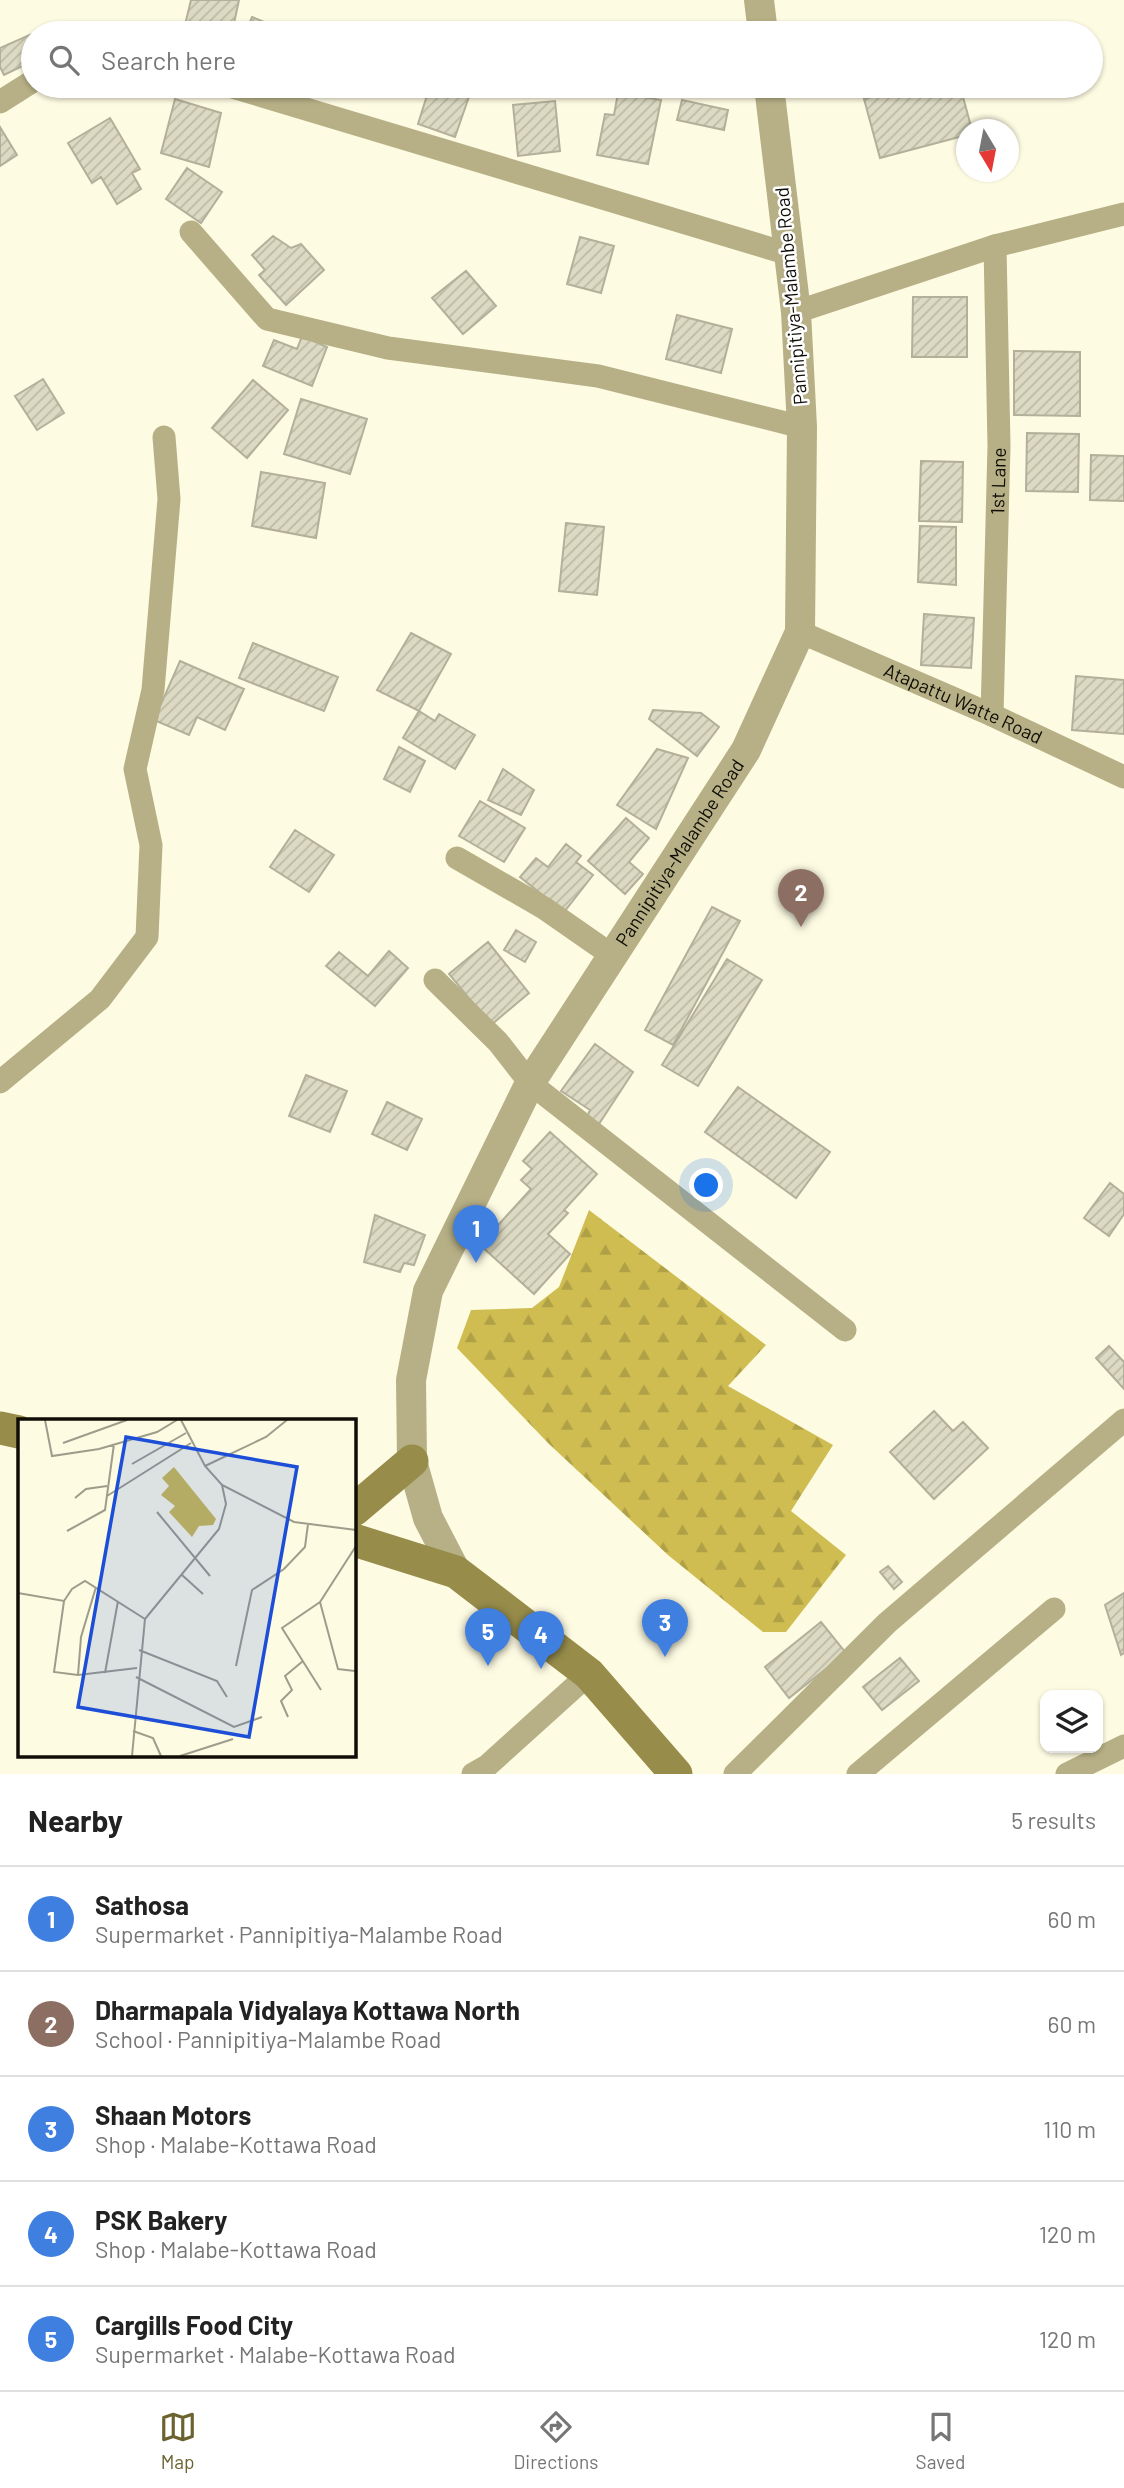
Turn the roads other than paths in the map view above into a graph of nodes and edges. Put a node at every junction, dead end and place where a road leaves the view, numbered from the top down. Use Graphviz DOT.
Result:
graph roads {
  1 [pos="759,0"];
  2 [pos="762,21"];
  3 [pos="21,89"];
  4 [pos="269,98"];
  5 [pos="770,98"];
  6 [pos="0,102"];
  7 [pos="1124,214"];
  8 [pos="191,232"];
  9 [pos="995,246"];
  10 [pos="789,254"];
  11 [pos="796,312"];
  12 [pos="802,427"];
  13 [pos="164,437"];
  14 [pos="800,632"];
  15 [pos="992,715"];
  16 [pos="1124,777"];
  17 [pos="457,858"];
  18 [pos="613,956"];
  19 [pos="435,980"];
  20 [pos="0,1082"];
  21 [pos="530,1083"];
  22 [pos="845,1330"];
  23 [pos="1124,1420"];
  24 [pos="0,1428"];
  25 [pos="18,1432"];
  26 [pos="412,1461"];
  27 [pos="355,1509"];
  28 [pos="355,1540"];
  29 [pos="456,1573"];
  30 [pos="1054,1609"];
  31 [pos="589,1674"];
  32 [pos="1124,1746"];
  33 [pos="473,1774"];
  34 [pos="677,1774"];
  35 [pos="735,1774"];
  36 [pos="858,1774"];
  37 [pos="1067,1774"];
  1 -- 2 [label="street"];
  3 -- 6 [label="street"];
  4 -- 10 [label="street"];
  5 -- 10 [label="street, Pannipitiya-Malambe Road"];
  7 -- 9 [label="street"];
  8 -- 12 [label="street"];
  9 -- 11 [label="street"];
  9 -- 15 [label="street, 1st Lane"];
  10 -- 11 [label="street, Pannipitiya-Malambe Road"];
  11 -- 12 [label="street, Pannipitiya-Malambe Road"];
  12 -- 14 [label="street, Pannipitiya-Malambe Road"];
  13 -- 20 [label="street"];
  14 -- 15 [label="street, Atapattu Watte Road"];
  14 -- 18 [label="street, Pannipitiya-Malambe Road"];
  15 -- 16 [label="street, Atapattu Watte Road"];
  17 -- 18 [label="street"];
  18 -- 21 [label="street, Pannipitiya-Malambe Road"];
  19 -- 21 [label="street"];
  21 -- 22 [label="street"];
  21 -- 26 [label="street, Pannipitiya-Malambe Road"];
  23 -- 35 [label="street"];
  24 -- 25 [label="main road"];
  26 -- 27 [label="main road"];
  26 -- 29 [label="street, Pannipitiya-Malambe Road"];
  28 -- 29 [label="main road"];
  29 -- 31 [label="main road"];
  30 -- 36 [label="street"];
  31 -- 33 [label="street"];
  31 -- 34 [label="main road"];
  32 -- 37 [label="street"];
}
